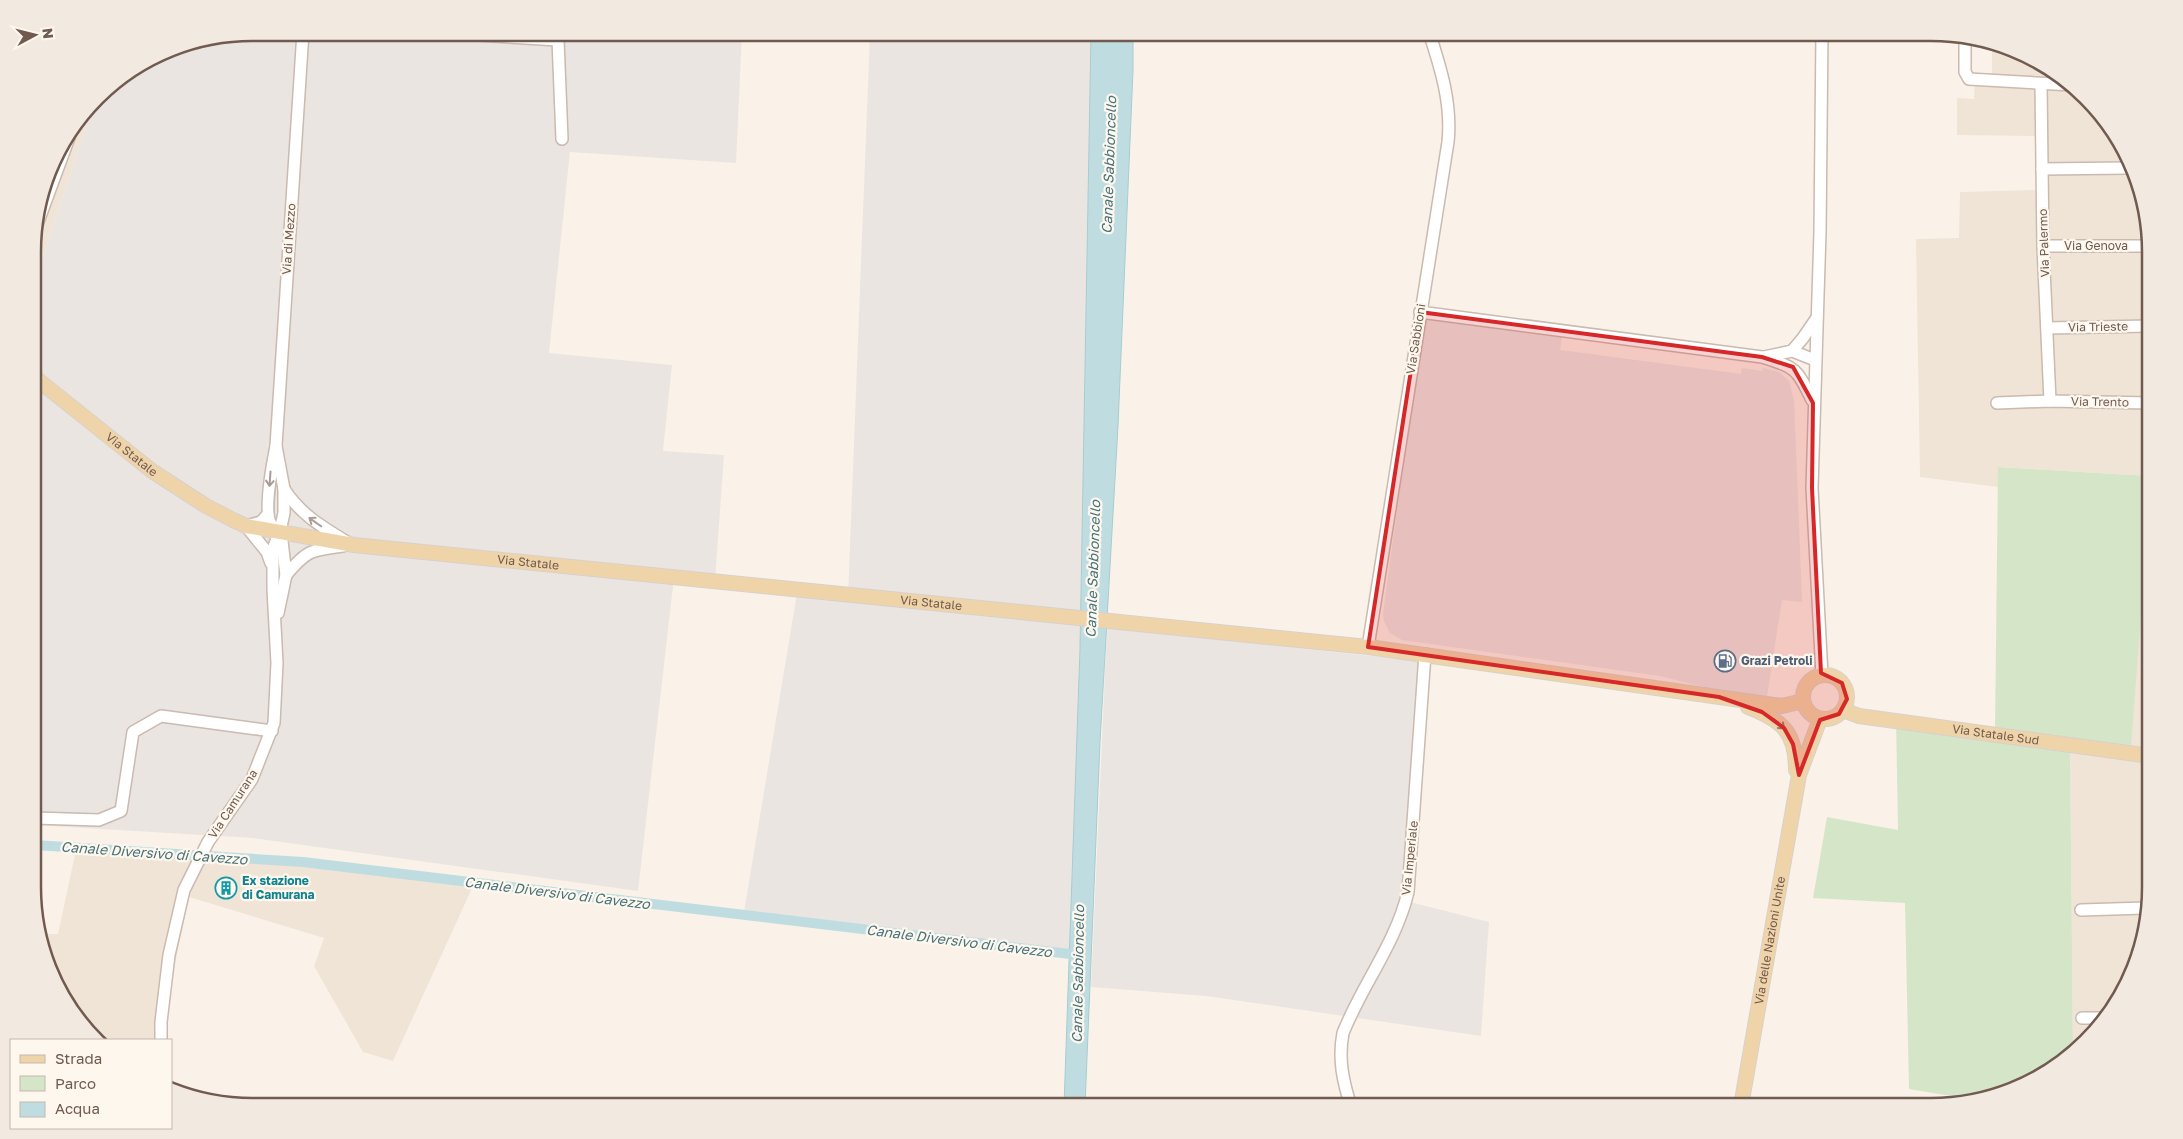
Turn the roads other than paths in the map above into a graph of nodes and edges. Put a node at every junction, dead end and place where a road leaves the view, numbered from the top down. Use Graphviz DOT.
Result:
graph roads {
  1 [pos="302,41"];
  2 [pos="558,41"];
  3 [pos="1432,41"];
  4 [pos="1822,41"];
  5 [pos="1965,44"];
  6 [pos="2041,84"];
  7 [pos="2058,85"];
  8 [pos="562,139"];
  9 [pos="2124,168"];
  10 [pos="2042,169"];
  11 [pos="2043,246"];
  12 [pos="2142,246"];
  13 [pos="1420,312"];
  14 [pos="1817,317"];
  15 [pos="2142,326"];
  16 [pos="2047,328"];
  17 [pos="1792,351"];
  18 [pos="1762,357"];
  19 [pos="1815,360"];
  20 [pos="1793,368"];
  21 [pos="41,385"];
  22 [pos="2050,401"];
  23 [pos="1814,402"];
  24 [pos="2142,403"];
  25 [pos="1997,404"];
  26 [pos="276,446"];
  27 [pos="284,489"];
  28 [pos="268,514"];
  29 [pos="246,526"];
  30 [pos="280,531"];
  31 [pos="354,545"];
  32 [pos="273,570"];
  33 [pos="286,575"];
  34 [pos="276,624"];
  35 [pos="1368,647"];
  36 [pos="1425,654"];
  37 [pos="1822,674"];
  38 [pos="1719,697"];
  39 [pos="1803,701"];
  40 [pos="1843,710"];
  41 [pos="1820,719"];
  42 [pos="272,731"];
  43 [pos="2142,755"];
  44 [pos="1799,775"];
  45 [pos="41,818"];
  46 [pos="2140,908"];
  47 [pos="2081,910"];
  48 [pos="2082,1018"];
  49 [pos="2096,1018"];
  50 [pos="160,1039"];
  51 [pos="1350,1098"];
  52 [pos="1742,1098"];
  1 -- 26 [label="street, Via di Mezzo"];
  2 -- 8 [label="street"];
  3 -- 13 [label="street, Via Sabbioni"];
  4 -- 14 [label="street"];
  5 -- 6 [label="street"];
  6 -- 7 [label="street"];
  6 -- 10 [label="street, Via Palermo"];
  9 -- 10 [label="street"];
  10 -- 11 [label="street, Via Palermo"];
  11 -- 12 [label="street, Via Genova"];
  11 -- 16 [label="street, Via Palermo"];
  13 -- 18 [label="street"];
  13 -- 35 [label="street, Via Sabbioni"];
  14 -- 17 [label="street"];
  14 -- 19 [label="street"];
  15 -- 16 [label="street, Via Trieste"];
  16 -- 22 [label="street, Via Palermo"];
  17 -- 18 [label="street"];
  17 -- 19 [label="street"];
  18 -- 20 [label="street"];
  19 -- 20 [label="street"];
  19 -- 23 [label="street"];
  20 -- 23 [label="street"];
  21 -- 29 [label="main road, Via Statale"];
  22 -- 24 [label="street, Via Trento"];
  22 -- 25 [label="street, Via Trento"];
  23 -- 37 [label="street"];
  26 -- 27 [label="street"];
  26 -- 28 [label="street, one-way"];
  27 -- 30 [label="street"];
  31 -- 27 [label="street, one-way"];
  28 -- 29 [label="street"];
  28 -- 30 [label="street"];
  29 -- 30 [label="main road, Via Statale"];
  29 -- 32 [label="street"];
  30 -- 31 [label="main road, Via Statale"];
  30 -- 32 [label="street, Via Camurana"];
  30 -- 33 [label="street, Via Camurana"];
  31 -- 33 [label="street"];
  31 -- 35 [label="main road, Via Statale"];
  32 -- 34 [label="street, Via Camurana"];
  33 -- 34 [label="street, Via Camurana"];
  34 -- 42 [label="street, Via Camurana"];
  35 -- 36 [label="main road, Via Statale"];
  36 -- 38 [label="main road, Via Statale"];
  36 -- 51 [label="street, Via Imperiale"];
  37 -- 39 [label="main road"];
  37 -- 40 [label="main road"];
  38 -- 39 [label="main road"];
  38 -- 44 [label="main road, Via delle Nazioni Unite, one-way"];
  39 -- 41 [label="main road"];
  40 -- 41 [label="main road"];
  40 -- 43 [label="main road, Via Statale Sud"];
  41 -- 44 [label="main road, Via delle Nazioni Unite"];
  42 -- 45 [label="street"];
  42 -- 50 [label="street, Via Camurana"];
  44 -- 52 [label="main road, Via delle Nazioni Unite"];
  46 -- 47 [label="street"];
  48 -- 49 [label="street"];
}
